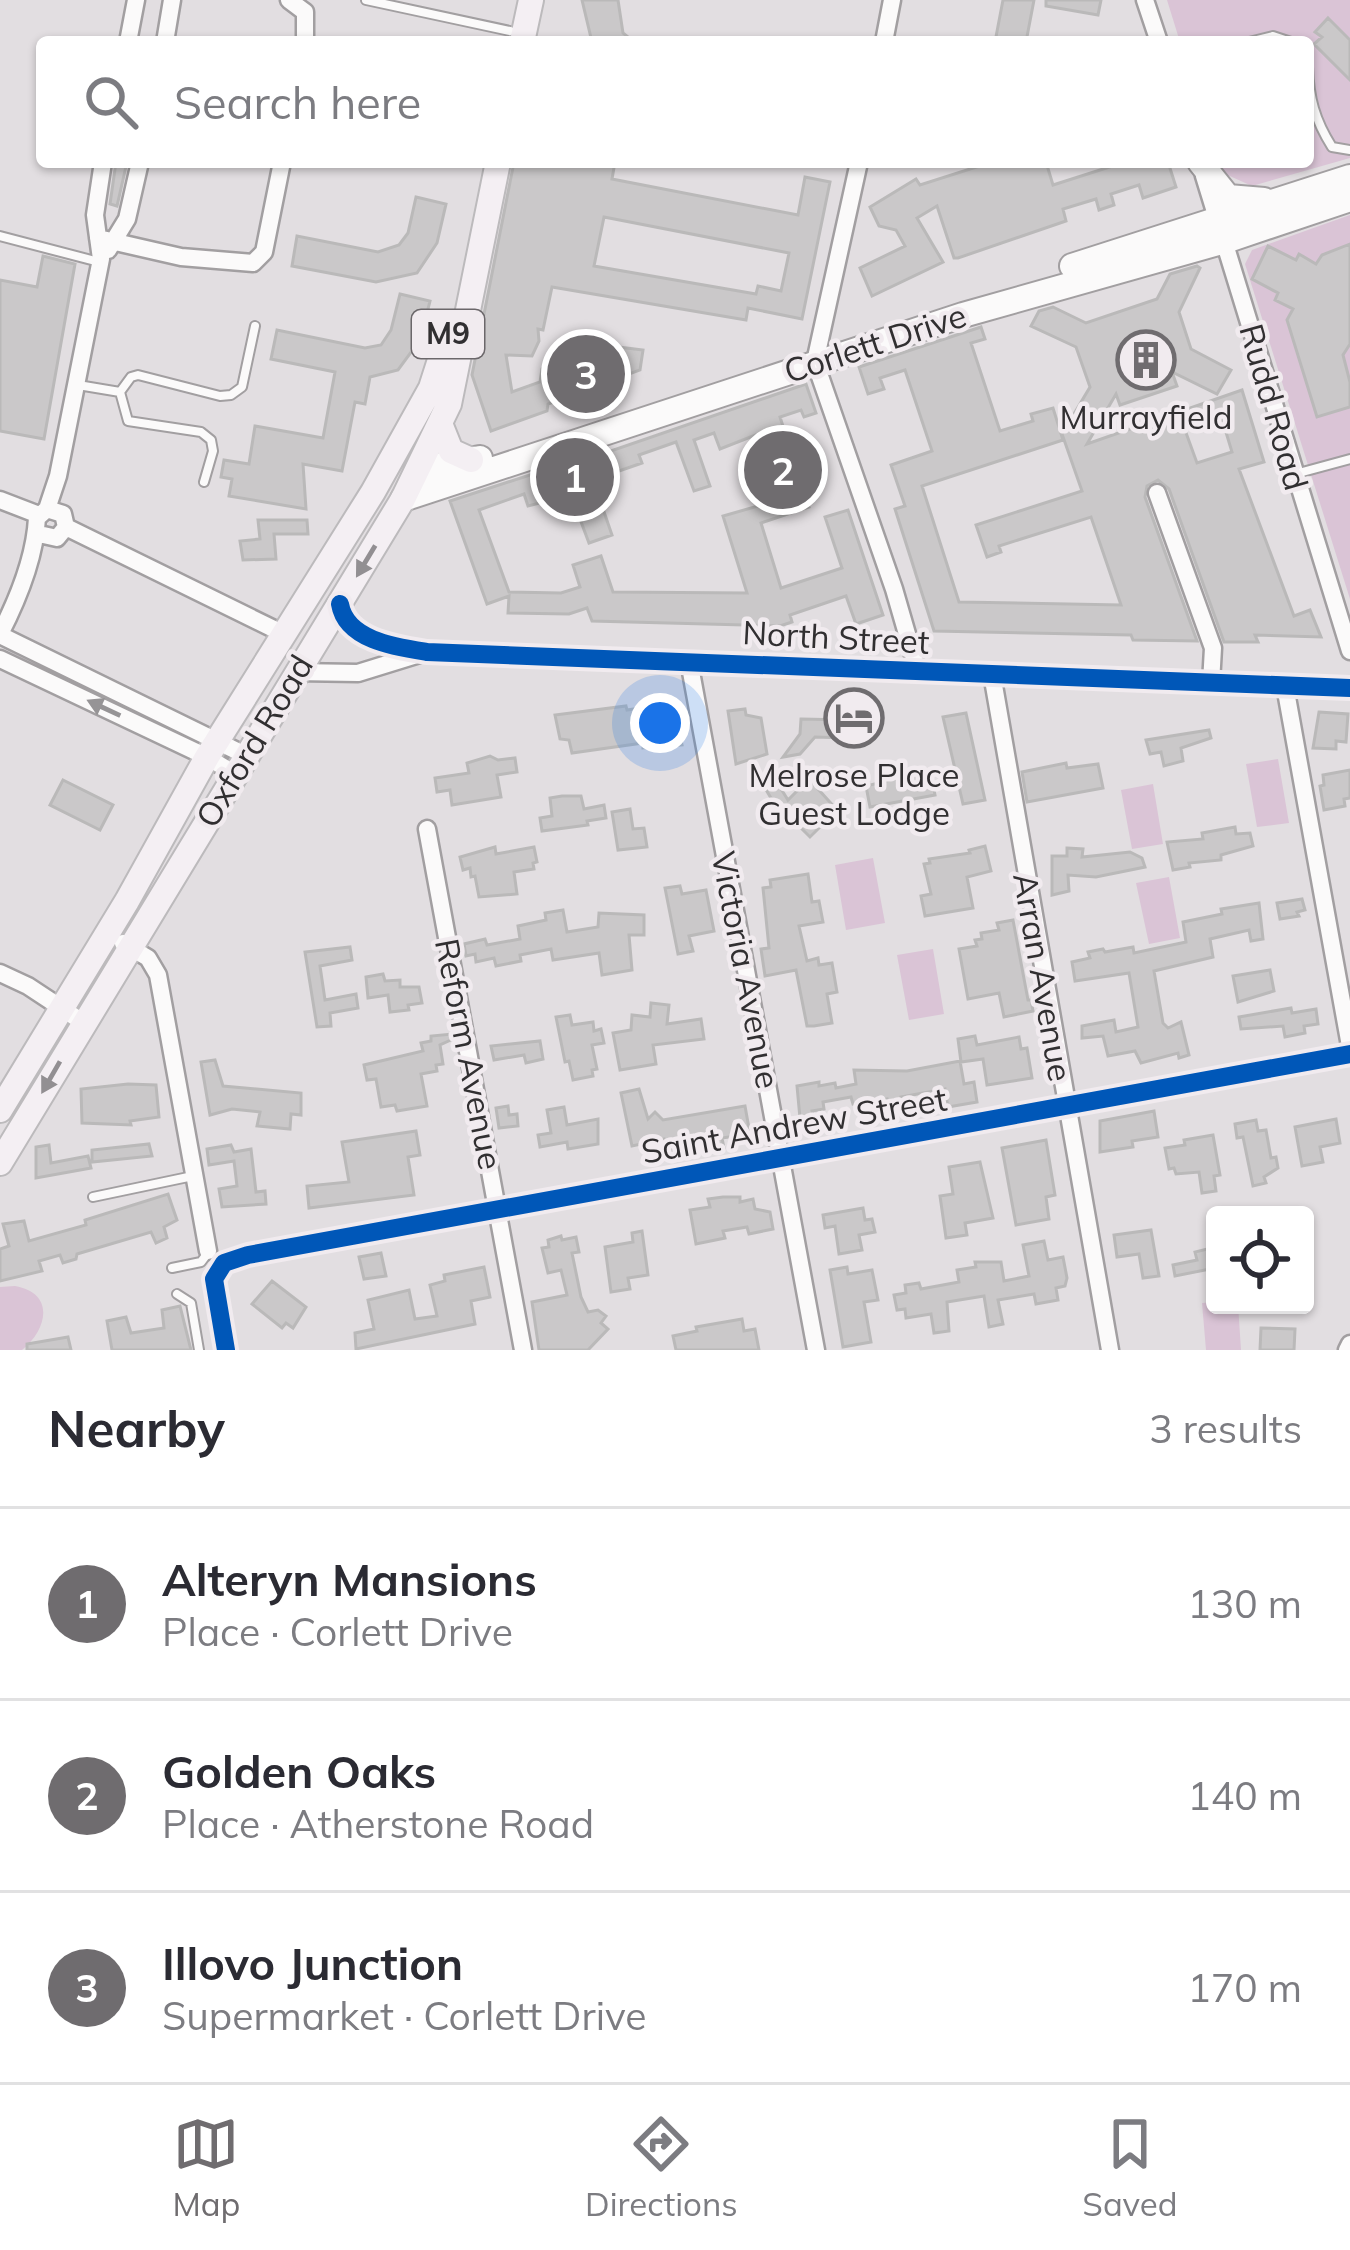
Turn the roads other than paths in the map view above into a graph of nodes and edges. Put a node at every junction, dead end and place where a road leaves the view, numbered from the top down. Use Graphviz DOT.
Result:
graph roads {
  1 [pos="136,0"];
  2 [pos="172,0"];
  3 [pos="289,0"];
  4 [pos="366,0"];
  5 [pos="516,0"];
  6 [pos="531,0"];
  7 [pos="892,0"];
  8 [pos="1145,0"];
  9 [pos="129,36"];
  10 [pos="166,36"];
  11 [pos="305,36"];
  12 [pos="505,36"];
  13 [pos="513,36"];
  14 [pos="514,36"];
  15 [pos="885,36"];
  16 [pos="1157,36"];
  17 [pos="1314,116"];
  18 [pos="1350,150"];
  19 [pos="102,168"];
  20 [pos="139,168"];
  21 [pos="281,168"];
  22 [pos="482,168"];
  23 [pos="497,168"];
  24 [pos="858,168"];
  25 [pos="1202,168"];
  26 [pos="1205,168"];
  27 [pos="1350,177"];
  28 [pos="1289,197"];
  29 [pos="1350,199"];
  30 [pos="1221,231"];
  31 [pos="0,236"];
  32 [pos="103,251"];
  33 [pos="256,326"];
  34 [pos="818,353"];
  35 [pos="77,385"];
  36 [pos="120,392"];
  37 [pos="441,426"];
  38 [pos="471,460"];
  39 [pos="1350,460"];
  40 [pos="418,470"];
  41 [pos="1294,475"];
  42 [pos="204,482"];
  43 [pos="373,492"];
  44 [pos="1157,493"];
  45 [pos="403,500"];
  46 [pos="8,504"];
  47 [pos="49,524"];
  48 [pos="340,604"];
  49 [pos="0,634"];
  50 [pos="286,635"];
  51 [pos="370,637"];
  52 [pos="1350,651"];
  53 [pos="427,652"];
  54 [pos="0,659"];
  55 [pos="689,661"];
  56 [pos="370,671"];
  57 [pos="295,672"];
  58 [pos="918,672"];
  59 [pos="992,674"];
  60 [pos="1211,683"];
  61 [pos="1285,686"];
  62 [pos="1350,688"];
  63 [pos="213,748"];
  64 [pos="240,764"];
  65 [pos="427,829"];
  66 [pos="127,901"];
  67 [pos="149,915"];
  68 [pos="107,935"];
  69 [pos="131,947"];
  70 [pos="0,973"];
  71 [pos="92,985"];
  72 [pos="74,1017"];
  73 [pos="1350,1050"];
  74 [pos="1065,1108"];
  75 [pos="0,1110"];
  76 [pos="2,1156"];
  77 [pos="782,1159"];
  78 [pos="194,1176"];
  79 [pos="93,1196"];
  80 [pos="498,1209"];
  81 [pos="208,1251"];
  82 [pos="172,1268"];
  83 [pos="177,1294"];
  84 [pos="199,1350"];
  85 [pos="226,1350"];
  86 [pos="523,1350"];
  87 [pos="816,1350"];
  88 [pos="1110,1350"];
  1 -- 9 [label="street"];
  2 -- 10 [label="street"];
  3 -- 11 [label="street"];
  4 -- 12 [label="lane"];
  5 -- 13 [label="main road"];
  6 -- 14 [label="main road"];
  7 -- 15 [label="street"];
  8 -- 16 [label="street"];
  17 -- 18 [label="lane"];
  19 -- 32 [label="street"];
  20 -- 32 [label="street"];
  21 -- 32 [label="street"];
  22 -- 43 [label="main road, Oxford Road / M9"];
  23 -- 37 [label="main road, Oxford Road / M9"];
  24 -- 34 [label="street"];
  25 -- 30 [label="street, Rudd Road"];
  26 -- 28 [label="main road"];
  27 -- 28 [label="main road, Corlett Drive"];
  28 -- 30 [label="main road, Corlett Drive"];
  29 -- 30 [label="main road, Corlett Drive"];
  30 -- 34 [label="main road, Corlett Drive"];
  30 -- 41 [label="street, Rudd Road"];
  31 -- 32 [label="lane"];
  32 -- 35 [label="street"];
  33 -- 36 [label="lane"];
  34 -- 38 [label="main road, Corlett Drive"];
  34 -- 45 [label="main road, Corlett Drive"];
  34 -- 58 [label="street"];
  35 -- 36 [label="lane"];
  35 -- 47 [label="street"];
  36 -- 42 [label="lane"];
  37 -- 38 [label="main road"];
  37 -- 40 [label="main road, Oxford Road / M9"];
  38 -- 40 [label="main road, Corlett Drive"];
  39 -- 41 [label="lane"];
  40 -- 43 [label="main road"];
  40 -- 45 [label="main road, Oxford Road / M9"];
  41 -- 52 [label="street, Rudd Road"];
  43 -- 50 [label="main road, Oxford Road / M9"];
  44 -- 60 [label="street"];
  45 -- 48 [label="main road, Oxford Road / M9, one-way"];
  46 -- 47 [label="street"];
  47 -- 49 [label="street"];
  47 -- 50 [label="street"];
  48 -- 51 [label="street"];
  48 -- 57 [label="main road, Oxford Road / M9"];
  49 -- 63 [label="street"];
  50 -- 63 [label="main road, Oxford Road / M9"];
  51 -- 53 [label="street, North Street"];
  51 -- 56 [label="street"];
  53 -- 55 [label="street, North Street"];
  53 -- 56 [label="street, North Street"];
  63 -- 54 [label="street, one-way"];
  55 -- 58 [label="street, North Street"];
  55 -- 77 [label="street, Victoria Avenue"];
  56 -- 57 [label="street, North Street"];
  57 -- 64 [label="main road, Oxford Road / M9"];
  58 -- 59 [label="street, North Street"];
  59 -- 60 [label="street, North Street"];
  59 -- 74 [label="street, Arran Avenue"];
  60 -- 61 [label="street, North Street"];
  61 -- 62 [label="street, North Street"];
  61 -- 73 [label="street"];
  63 -- 64 [label="street"];
  63 -- 66 [label="main road, Oxford Road / M9"];
  64 -- 67 [label="main road, Oxford Road / M9"];
  65 -- 80 [label="street, Reform Avenue"];
  66 -- 67 [label="main road"];
  66 -- 68 [label="main road, Oxford Road / M9"];
  67 -- 69 [label="main road, Oxford Road / M9"];
  68 -- 69 [label="street"];
  68 -- 71 [label="main road, Oxford Road / M9"];
  69 -- 71 [label="main road, Oxford Road / M9"];
  69 -- 78 [label="street"];
  70 -- 72 [label="street"];
  71 -- 72 [label="main road, Oxford Road / M9"];
  72 -- 75 [label="main road, Oxford Road / M9"];
  72 -- 76 [label="main road, Oxford Road / M9, one-way"];
  73 -- 74 [label="street, Saint Andrew Street"];
  74 -- 77 [label="street, Saint Andrew Street"];
  74 -- 88 [label="street, Arran Avenue"];
  77 -- 80 [label="street, Saint Andrew Street"];
  77 -- 87 [label="street, Victoria Avenue"];
  78 -- 79 [label="lane"];
  78 -- 81 [label="street"];
  80 -- 85 [label="street, Saint Andrew Street"];
  80 -- 86 [label="street, Reform Avenue"];
  81 -- 82 [label="lane"];
  83 -- 84 [label="lane"];
}
